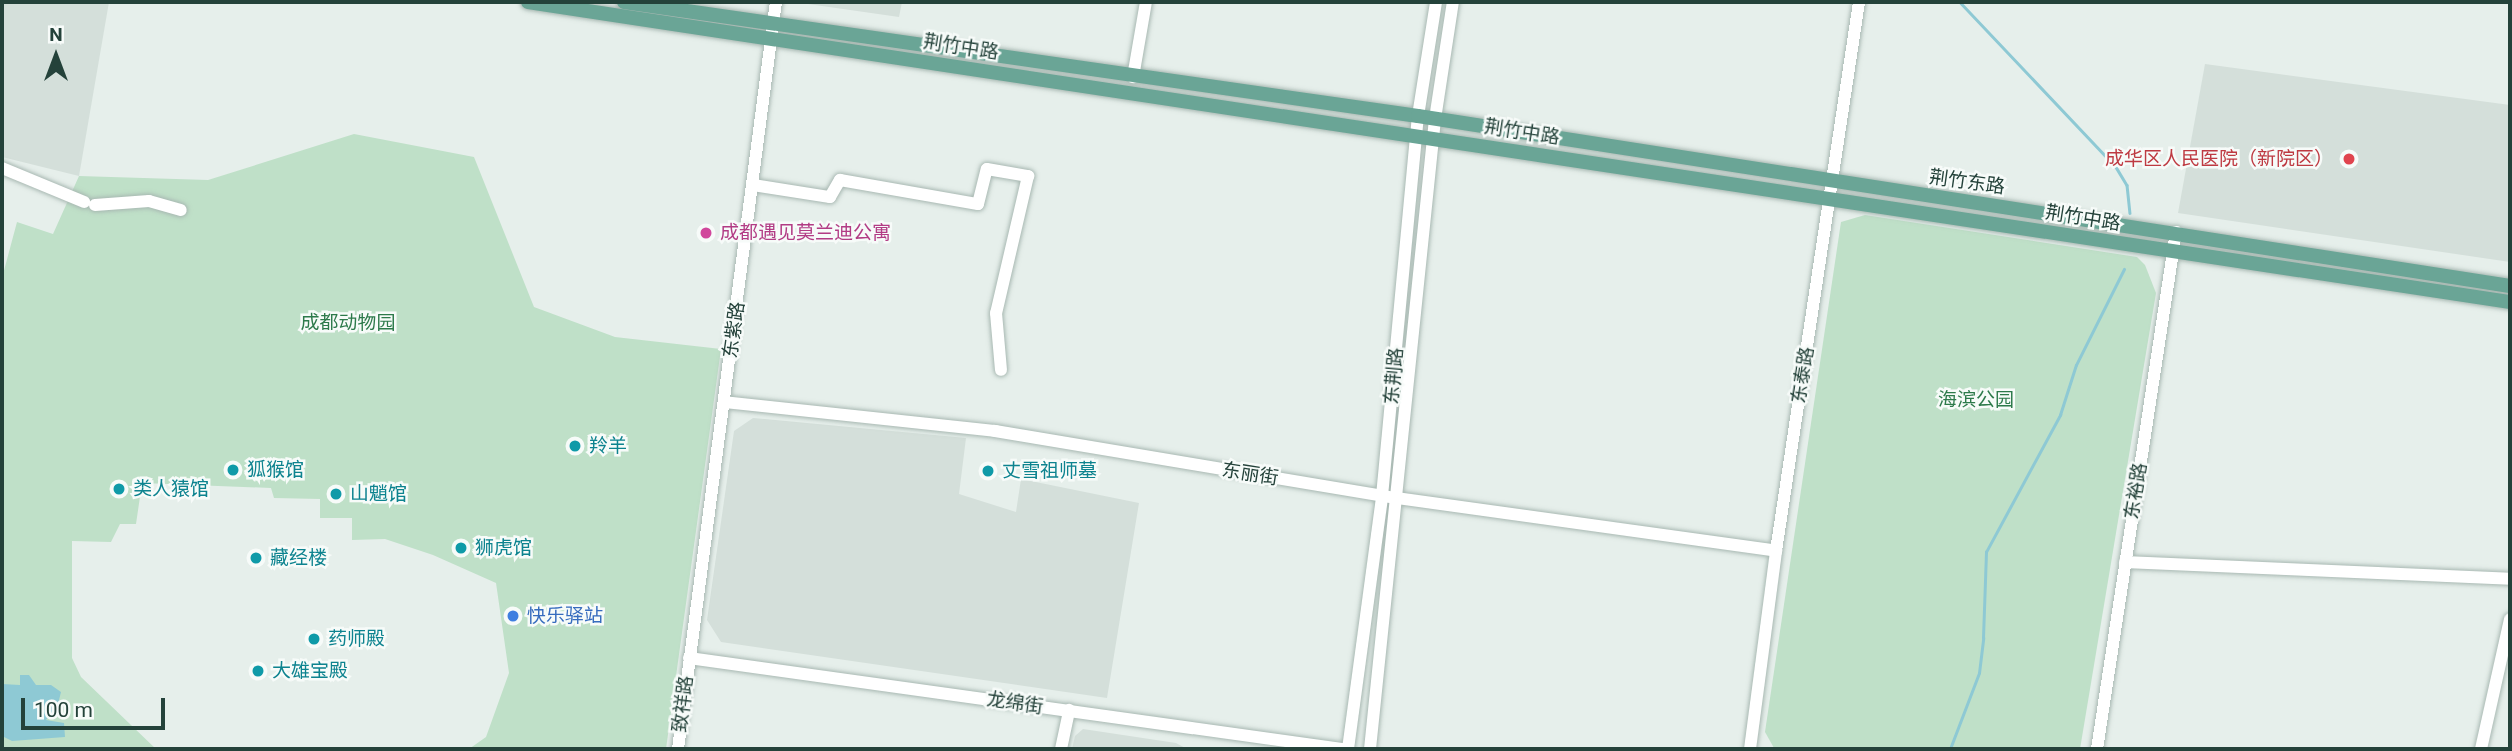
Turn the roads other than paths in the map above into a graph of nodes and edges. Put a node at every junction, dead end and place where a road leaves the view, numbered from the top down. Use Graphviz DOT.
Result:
graph roads {
  1 [pos="528,2"];
  2 [pos="624,2"];
  3 [pos="776,2"];
  4 [pos="1146,2"];
  5 [pos="1436,2"];
  6 [pos="1453,2"];
  7 [pos="1859,2"];
  8 [pos="772,31"];
  9 [pos="1133,77"];
  10 [pos="1418,117"];
  11 [pos="1435,119"];
  12 [pos="1416,136"];
  13 [pos="1433,138"];
  14 [pos="2,168"];
  15 [pos="1831,181"];
  16 [pos="753,185"];
  17 [pos="1830,198"];
  18 [pos="181,209"];
  19 [pos="2176,232"];
  20 [pos="2172,251"];
  21 [pos="2510,286"];
  22 [pos="2510,302"];
  23 [pos="1001,370"];
  24 [pos="724,402"];
  25 [pos="1389,496"];
  26 [pos="1776,551"];
  27 [pos="2125,562"];
  28 [pos="2510,579"];
  29 [pos="2510,619"];
  30 [pos="689,658"];
  31 [pos="1069,710"];
  32 [pos="678,749"];
  33 [pos="1061,749"];
  34 [pos="1342,749"];
  35 [pos="1348,749"];
  36 [pos="1370,749"];
  37 [pos="1750,749"];
  38 [pos="2097,749"];
  39 [pos="2481,749"];
  1 -- 8 [label="main road, 荆竹中路"];
  2 -- 8 [label="main road, 荆竹中路"];
  3 -- 8 [label="street, 东紫路"];
  4 -- 9 [label="street"];
  5 -- 10 [label="street, 东荆路"];
  6 -- 11 [label="street, 东荆路"];
  7 -- 15 [label="street, 东泰路"];
  8 -- 9 [label="main road, 荆竹中路"];
  8 -- 12 [label="main road, 荆竹中路"];
  8 -- 16 [label="street, 东紫路"];
  9 -- 10 [label="main road, 荆竹中路"];
  10 -- 11 [label="main road, 荆竹东路"];
  10 -- 12 [label="street, 东荆路"];
  11 -- 13 [label="street, 东荆路"];
  11 -- 15 [label="main road, 荆竹东路"];
  12 -- 13 [label="main road, 荆竹中路"];
  12 -- 25 [label="street, 东荆路"];
  13 -- 17 [label="main road, 荆竹中路"];
  13 -- 25 [label="street, 东荆路"];
  14 -- 18 [label="street"];
  15 -- 17 [label="street, 东泰路"];
  15 -- 19 [label="main road, 荆竹东路"];
  16 -- 23 [label="street"];
  16 -- 24 [label="street, 东紫路"];
  17 -- 20 [label="main road, 荆竹中路"];
  17 -- 26 [label="street, 东泰路"];
  19 -- 20 [label="street, 东裕路"];
  19 -- 21 [label="main road, 荆竹东路"];
  20 -- 22 [label="main road, 荆竹中路"];
  20 -- 27 [label="street, 东裕路"];
  24 -- 25 [label="street, 东丽街"];
  24 -- 30 [label="street, 东紫路"];
  25 -- 26 [label="street, 东丽街"];
  25 -- 35 [label="street, 东荆路"];
  25 -- 36 [label="street, 东荆路"];
  26 -- 37 [label="street, 东泰路"];
  27 -- 28 [label="street"];
  27 -- 38 [label="street, 东裕路"];
  29 -- 39 [label="street"];
  30 -- 31 [label="street, 龙绵街"];
  30 -- 32 [label="street, 致祥路"];
  31 -- 33 [label="street"];
  31 -- 34 [label="street, 龙绵街"];
}
